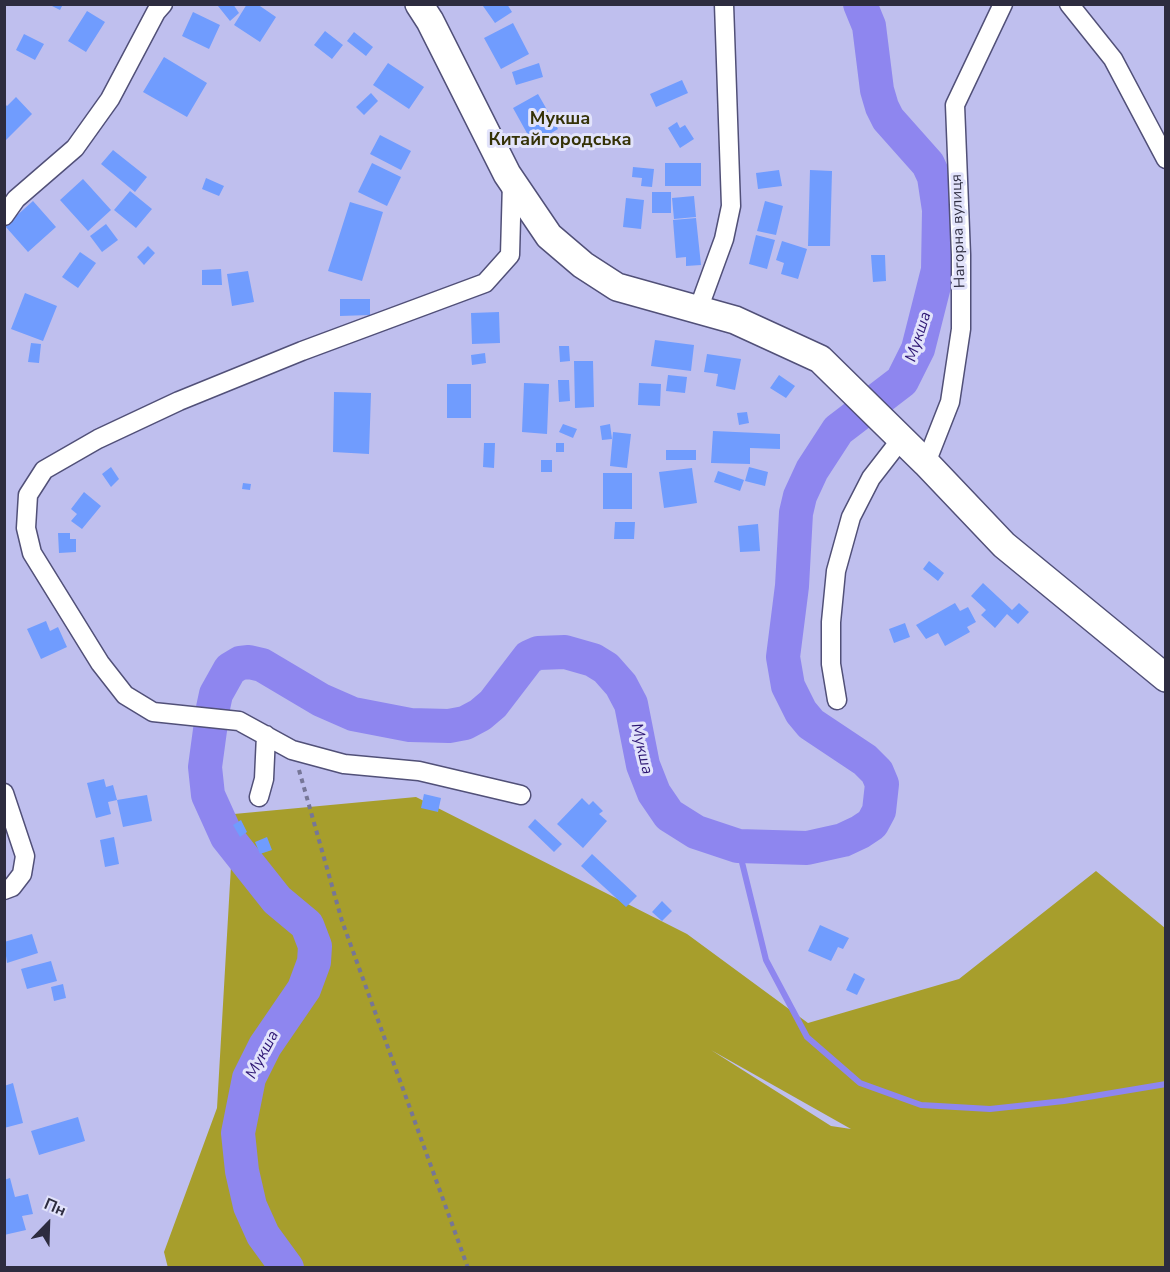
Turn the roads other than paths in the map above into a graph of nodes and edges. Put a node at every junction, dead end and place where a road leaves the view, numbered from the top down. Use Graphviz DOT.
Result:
graph roads {
  1 [pos="163,4"];
  2 [pos="419,4"];
  3 [pos="724,4"];
  4 [pos="1003,4"];
  5 [pos="1069,4"];
  6 [pos="1166,159"];
  7 [pos="512,182"];
  8 [pos="4,216"];
  9 [pos="698,310"];
  10 [pos="897,434"];
  11 [pos="926,463"];
  12 [pos="1166,678"];
  13 [pos="837,700"];
  14 [pos="266,735"];
  15 [pos="4,793"];
  16 [pos="521,795"];
  17 [pos="259,797"];
  18 [pos="4,890"];
  1 -- 8 [label="street"];
  2 -- 7 [label="main road"];
  3 -- 9 [label="street"];
  4 -- 11 [label="street, Нагорна вулиця"];
  5 -- 6 [label="street"];
  7 -- 9 [label="main road"];
  7 -- 14 [label="street"];
  9 -- 10 [label="main road"];
  10 -- 11 [label="main road"];
  10 -- 13 [label="street"];
  11 -- 12 [label="main road"];
  14 -- 16 [label="street"];
  14 -- 17 [label="street"];
  15 -- 18 [label="street"];
}
